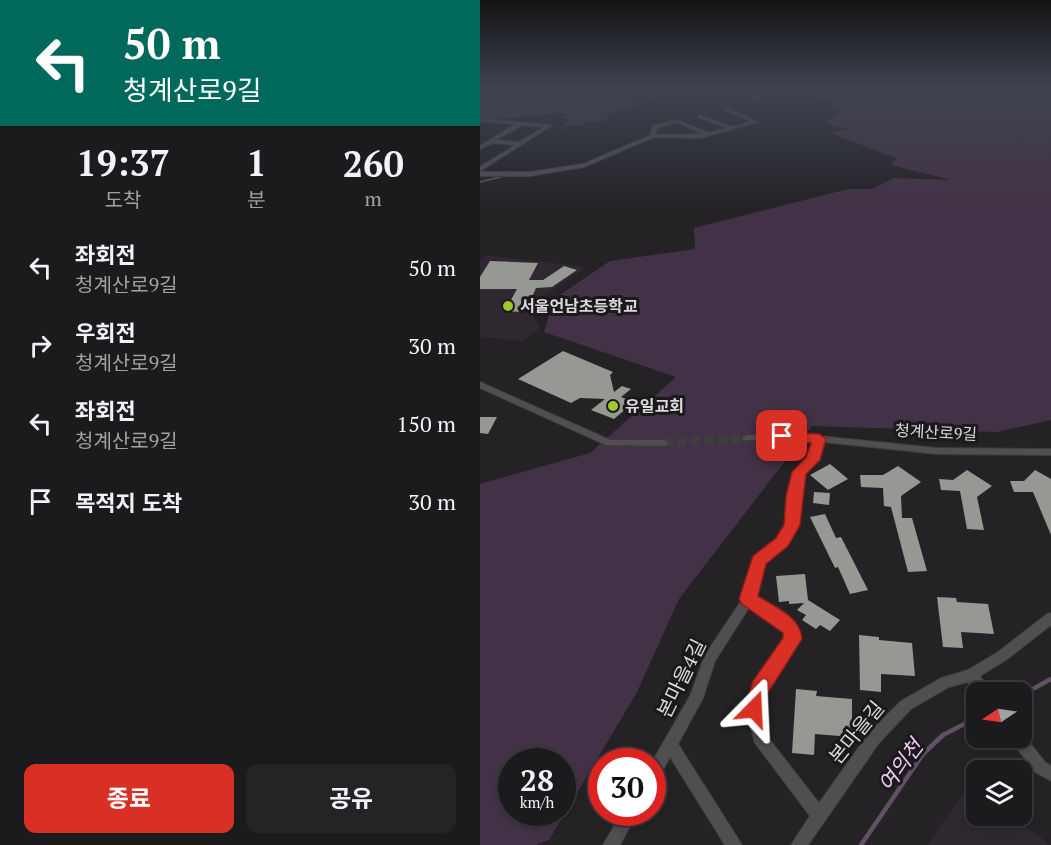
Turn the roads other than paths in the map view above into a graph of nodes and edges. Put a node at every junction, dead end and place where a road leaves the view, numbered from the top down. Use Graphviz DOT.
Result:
graph roads {
  1 [pos="514,127"];
  2 [pos="547,127"];
  3 [pos="655,127"];
  4 [pos="692,127"];
  5 [pos="731,128"];
  6 [pos="707,134"];
  7 [pos="653,136"];
  8 [pos="491,141"];
  9 [pos="521,144"];
  10 [pos="480,148"];
  11 [pos="480,169"];
  12 [pos="480,174"];
  13 [pos="480,385"];
  14 [pos="747,438"];
  15 [pos="819,439"];
  16 [pos="663,443"];
  17 [pos="1051,452"];
  18 [pos="748,599"];
  19 [pos="1051,618"];
  20 [pos="971,675"];
  21 [pos="976,682"];
  22 [pos="671,746"];
  23 [pos="1026,748"];
  24 [pos="666,754"];
  25 [pos="1051,774"];
  26 [pos="819,815"];
  27 [pos="622,826"];
  28 [pos="611,845"];
  29 [pos="734,845"];
  30 [pos="799,845"];
  1 -- 8 [label="street"];
  2 -- 9 [label="street"];
  3 -- 7 [label="street"];
  4 -- 6 [label="street"];
  5 -- 6 [label="street"];
  6 -- 7 [label="street"];
  7 -- 12 [label="street"];
  8 -- 9 [label="street"];
  8 -- 10 [label="street"];
  9 -- 11 [label="street"];
  13 -- 16 [label="street"];
  14 -- 15 [label="street, 청계산로9길"];
  15 -- 17 [label="street, 청계산로9길"];
  15 -- 18 [label="street"];
  18 -- 22 [label="street, 본마을4길"];
  18 -- 26 [label="street"];
  19 -- 20 [label="street, 본마을길"];
  20 -- 21 [label="street"];
  20 -- 26 [label="street, 본마을길"];
  22 -- 24 [label="street, 본마을4길"];
  22 -- 29 [label="street"];
  23 -- 25 [label="street"];
  26 -- 30 [label="street, 본마을길"];
  27 -- 28 [label="street"];
}
